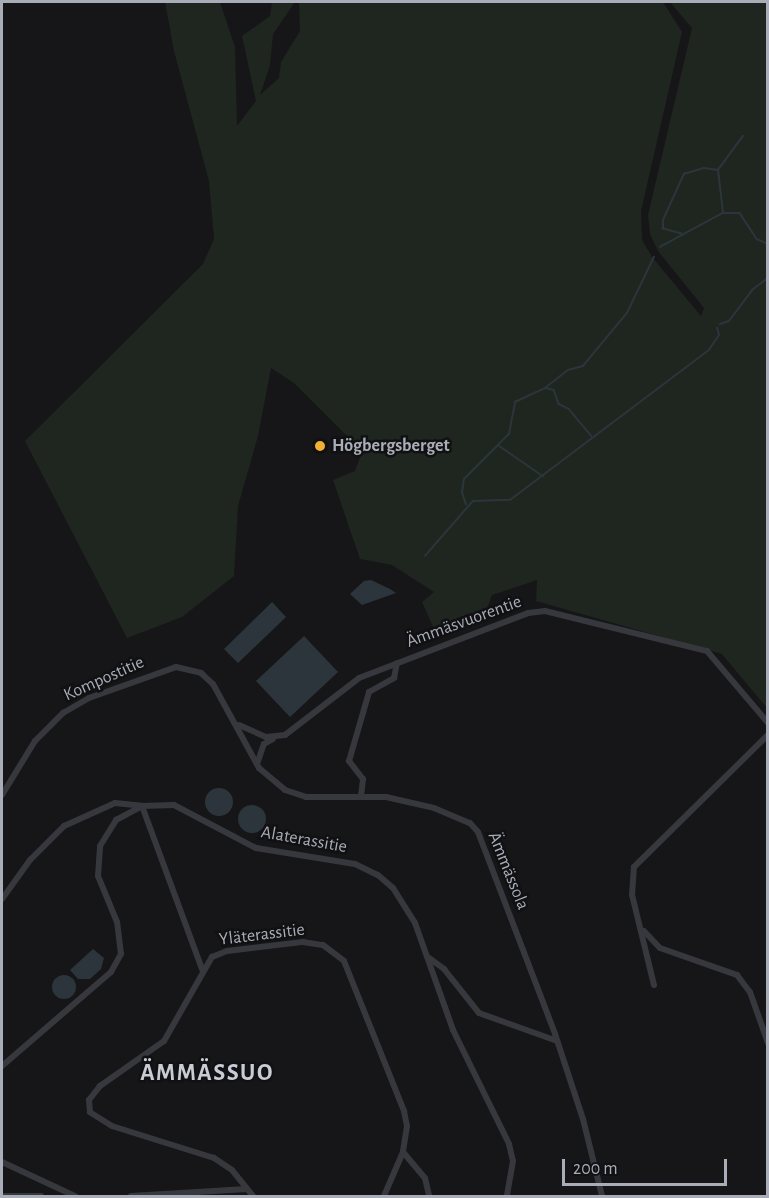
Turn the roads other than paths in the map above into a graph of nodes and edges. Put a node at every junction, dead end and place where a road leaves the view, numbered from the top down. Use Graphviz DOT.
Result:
graph roads {
  1 [pos="397,663"];
  2 [pos="234,719"];
  3 [pos="768,723"];
  4 [pos="768,735"];
  5 [pos="276,738"];
  6 [pos="257,764"];
  7 [pos="2,795"];
  8 [pos="361,796"];
  9 [pos="142,806"];
  10 [pos="2,898"];
  11 [pos="641,926"];
  12 [pos="428,958"];
  13 [pos="202,969"];
  14 [pos="654,985"];
  15 [pos="557,1041"];
  16 [pos="768,1043"];
  17 [pos="2,1066"];
  18 [pos="403,1152"];
  19 [pos="2,1162"];
  20 [pos="247,1189"];
  21 [pos="2,1196"];
  22 [pos="41,1197"];
  23 [pos="75,1197"];
  24 [pos="131,1197"];
  25 [pos="253,1197"];
  26 [pos="384,1197"];
  27 [pos="429,1197"];
  28 [pos="507,1197"];
  29 [pos="602,1197"];
  1 -- 3 [label="street, Ämmäsvuorentie"];
  1 -- 5 [label="street, Ämmäsvuorentie"];
  1 -- 8 [label="street"];
  2 -- 5 [label="street"];
  2 -- 6 [label="street, Ämmässola"];
  2 -- 7 [label="street, Kompostitie"];
  4 -- 11 [label="street"];
  5 -- 6 [label="street, Ämmäsvuorentie"];
  6 -- 8 [label="street, Ämmässola"];
  8 -- 15 [label="street, Ämmässola"];
  9 -- 10 [label="street"];
  9 -- 12 [label="street, Alaterassitie"];
  9 -- 13 [label="street"];
  9 -- 17 [label="street, Alaterassitie"];
  11 -- 14 [label="street"];
  11 -- 16 [label="street"];
  12 -- 15 [label="street"];
  12 -- 28 [label="street, Alaterassitie"];
  13 -- 18 [label="street, Yläterassitie"];
  13 -- 20 [label="street, Yläterassitie"];
  15 -- 29 [label="street, Ämmässola"];
  18 -- 26 [label="street, Yläterassitie"];
  18 -- 27 [label="street"];
  19 -- 23 [label="street"];
  20 -- 24 [label="street"];
  20 -- 25 [label="street, Yläterassitie"];
  21 -- 22 [label="street"];
}
